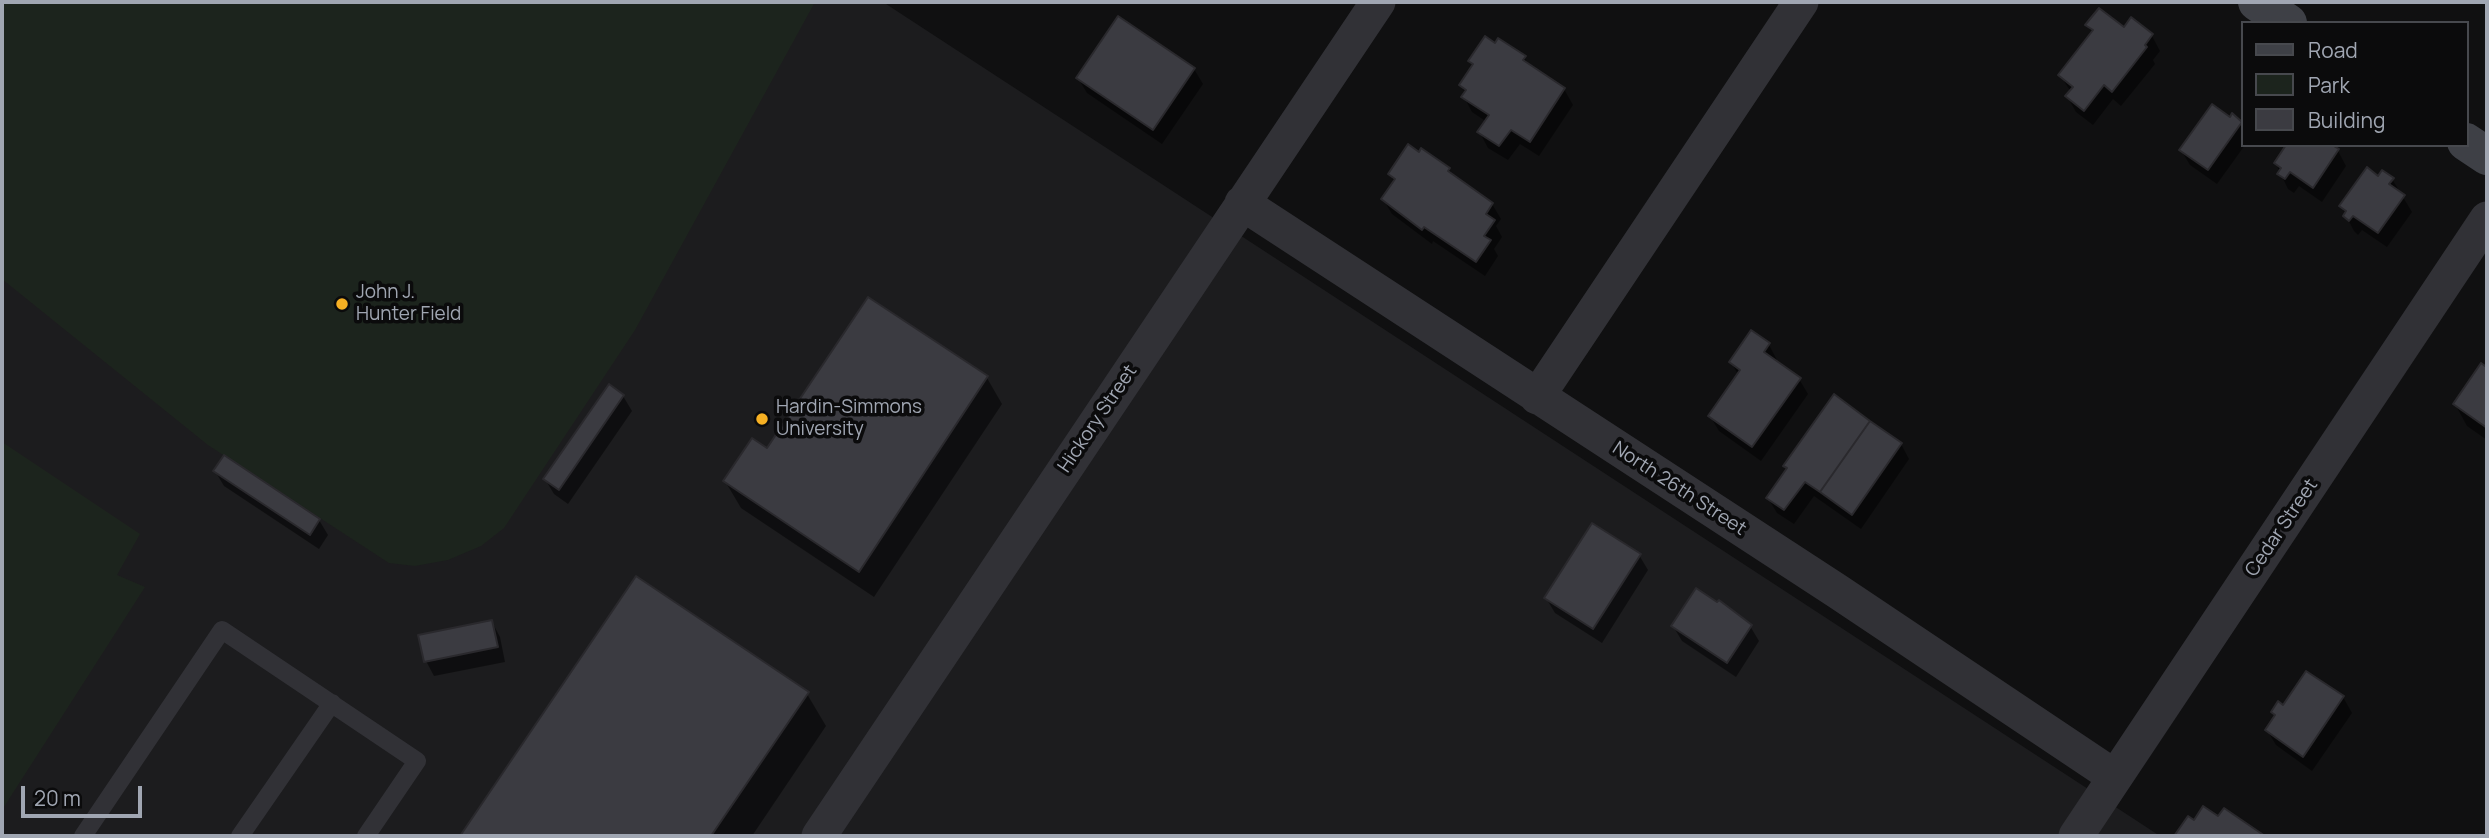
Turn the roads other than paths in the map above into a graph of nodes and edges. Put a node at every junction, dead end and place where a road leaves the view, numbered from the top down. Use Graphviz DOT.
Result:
graph roads {
  1 [pos="1378,2"];
  2 [pos="1801,2"];
  3 [pos="2257,2"];
  4 [pos="2285,21"];
  5 [pos="2468,143"];
  6 [pos="2487,156"];
  7 [pos="1242,203"];
  8 [pos="2487,219"];
  9 [pos="1537,397"];
  10 [pos="332,703"];
  11 [pos="2115,777"];
  12 [pos="83,836"];
  13 [pos="240,836"];
  14 [pos="366,836"];
  15 [pos="819,836"];
  16 [pos="2076,836"];
  1 -- 7 [label="street, Hickory Street"];
  2 -- 9 [label="street"];
  3 -- 4 [label="street"];
  5 -- 6 [label="street"];
  7 -- 9 [label="street, North 26th Street"];
  7 -- 15 [label="street, Hickory Street"];
  8 -- 11 [label="street, Cedar Street"];
  9 -- 11 [label="street, North 26th Street"];
  10 -- 12 [label="lane"];
  10 -- 13 [label="lane"];
  10 -- 14 [label="lane"];
  11 -- 16 [label="street, Cedar Street"];
}
